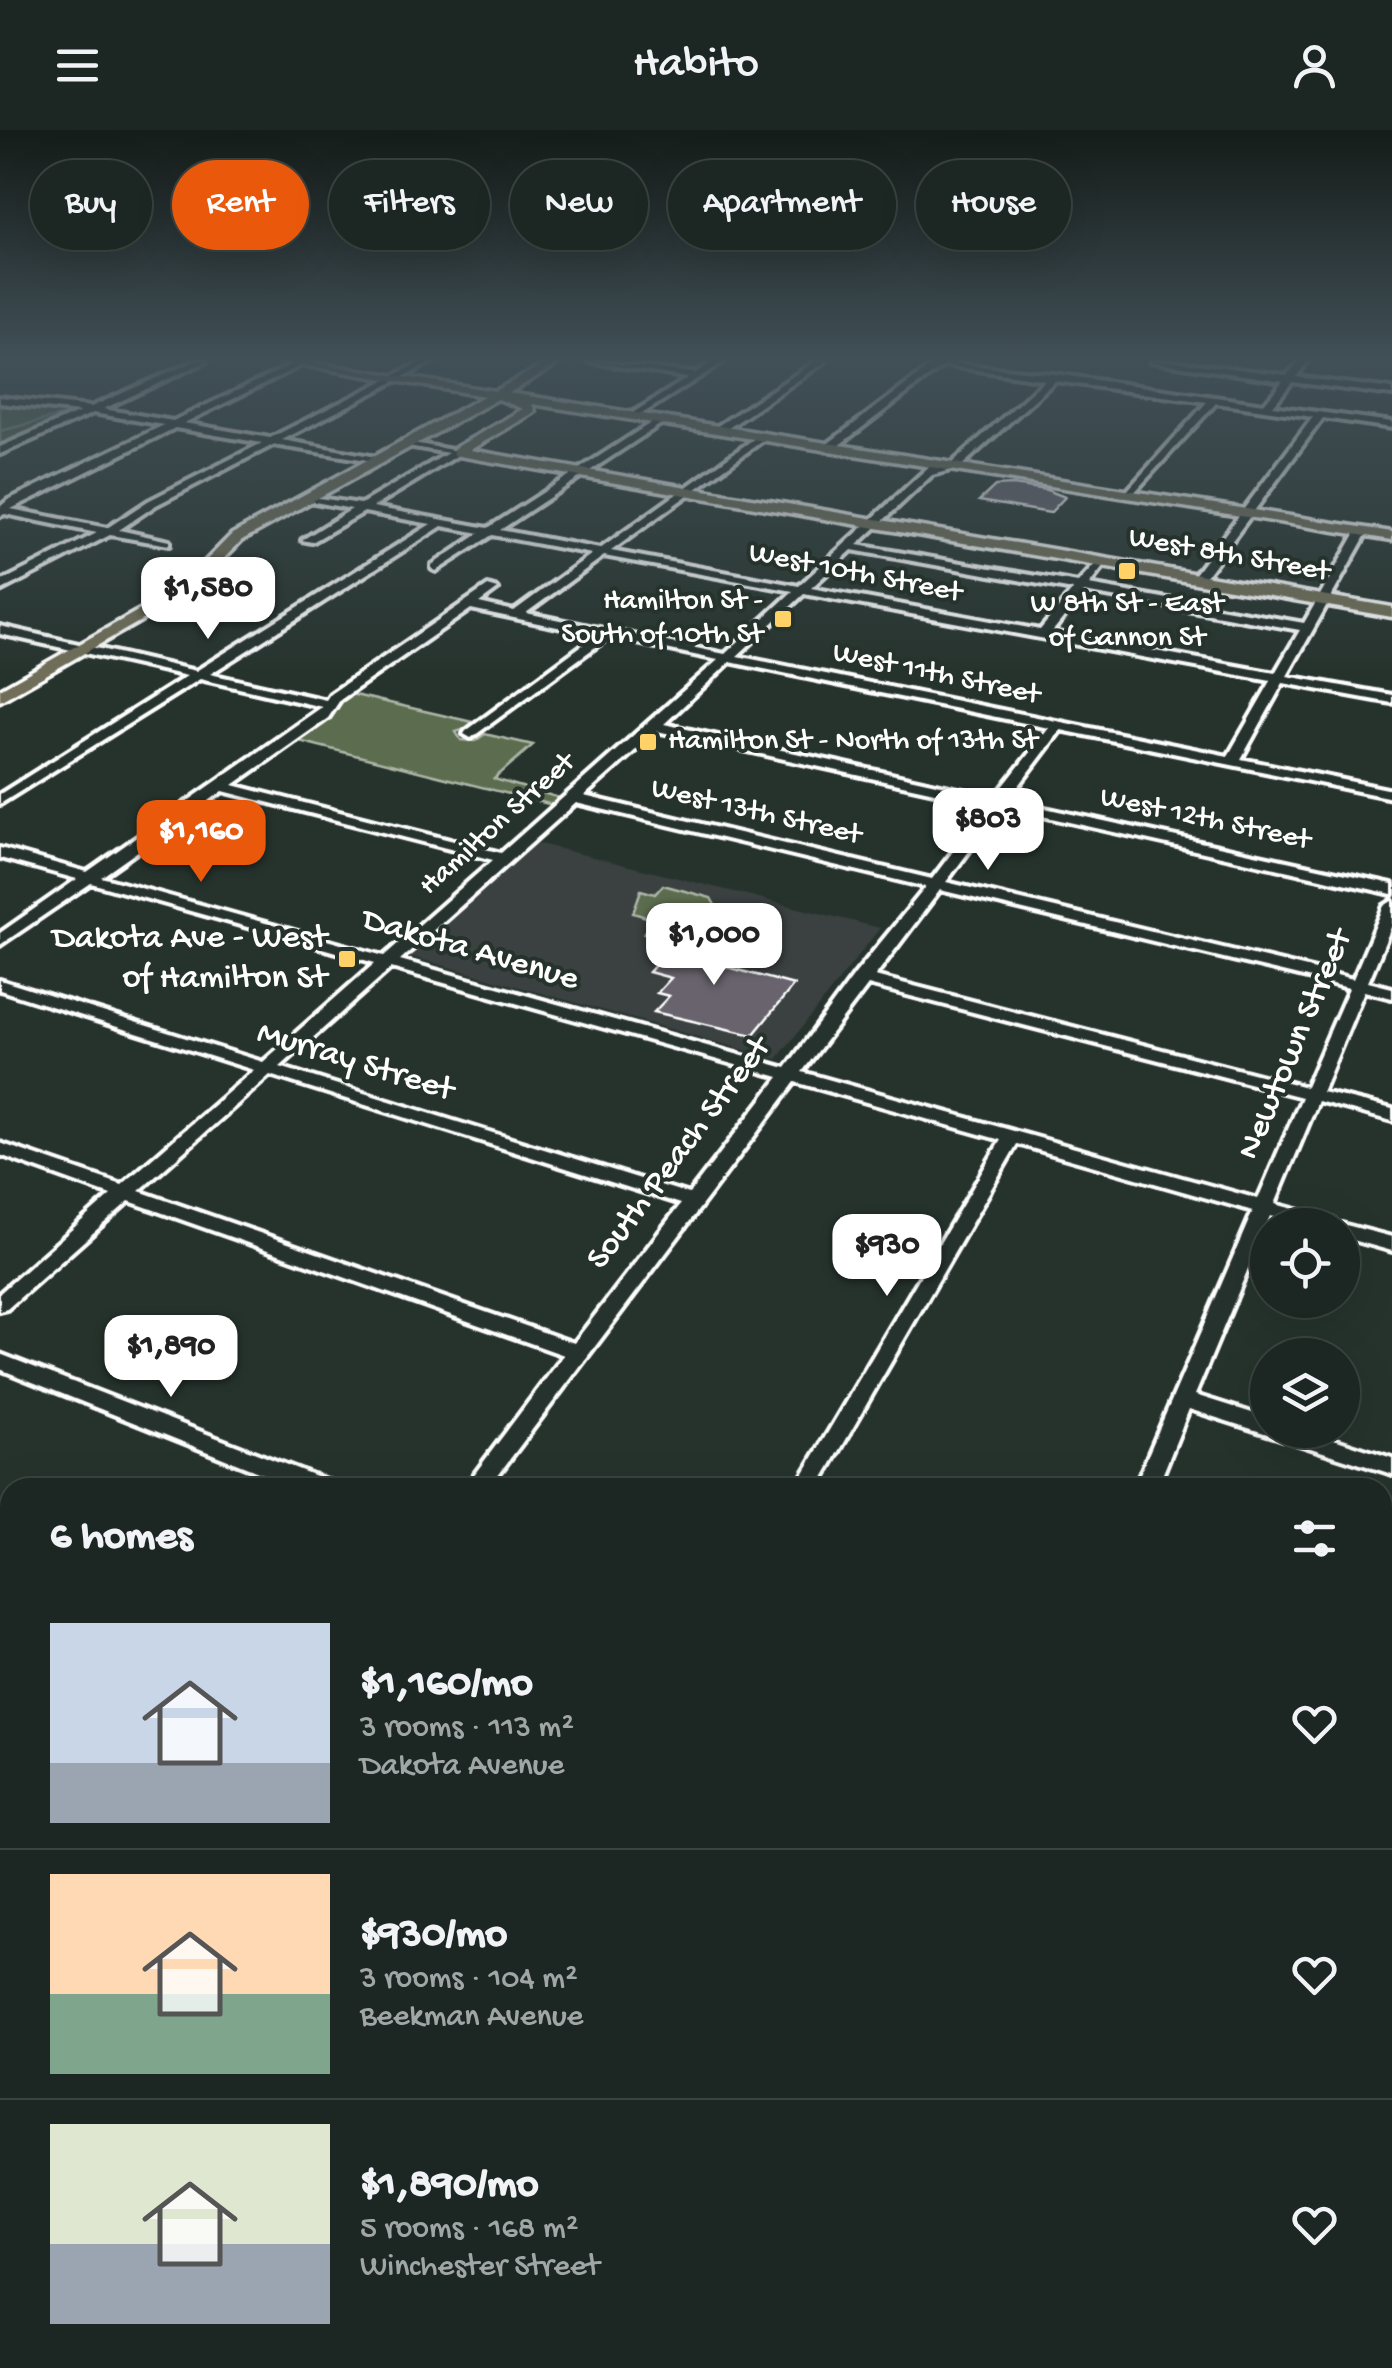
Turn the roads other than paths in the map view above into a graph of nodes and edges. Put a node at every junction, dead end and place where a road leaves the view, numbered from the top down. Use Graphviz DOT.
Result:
graph roads {
  1 [pos="90,465"];
  2 [pos="225,465"];
  3 [pos="366,465"];
  4 [pos="435,465"];
  5 [pos="541,465"];
  6 [pos="591,465"];
  7 [pos="721,465"];
  8 [pos="920,465"];
  9 [pos="1156,465"];
  10 [pos="1283,465"];
  11 [pos="954,466"];
  12 [pos="933,468"];
  13 [pos="581,472"];
  14 [pos="686,490"];
  15 [pos="1130,494"];
  16 [pos="308,498"];
  17 [pos="362,508"];
  18 [pos="2,511"];
  19 [pos="1248,513"];
  20 [pos="440,523"];
  21 [pos="874,523"];
  22 [pos="1362,531"];
  23 [pos="110,532"];
  24 [pos="489,532"];
  25 [pos="1392,536"];
  26 [pos="308,540"];
  27 [pos="165,543"];
  28 [pos="852,547"];
  29 [pos="604,553"];
  30 [pos="1102,562"];
  31 [pos="436,566"];
  32 [pos="1198,578"];
  33 [pos="0,588"];
  34 [pos="1080,588"];
  35 [pos="492,589"];
  36 [pos="804,590"];
  37 [pos="1321,600"];
  38 [pos="469,604"];
  39 [pos="1392,612"];
  40 [pos="516,614"];
  41 [pos="1304,627"];
  42 [pos="0,630"];
  43 [pos="607,633"];
  44 [pos="1043,634"];
  45 [pos="82,649"];
  46 [pos="731,658"];
  47 [pos="195,675"];
  48 [pos="1278,678"];
  49 [pos="0,696"];
  50 [pos="1392,699"];
  51 [pos="330,705"];
  52 [pos="654,726"];
  53 [pos="1057,726"];
  54 [pos="471,734"];
  55 [pos="1232,762"];
  56 [pos="222,786"];
  57 [pos="1392,794"];
  58 [pos="574,798"];
  59 [pos="0,800"];
  60 [pos="996,802"];
  61 [pos="0,853"];
  62 [pos="505,859"];
  63 [pos="89,878"];
  64 [pos="934,884"];
  65 [pos="1392,889"];
  66 [pos="1392,906"];
  67 [pos="0,940"];
  68 [pos="389,962"];
  69 [pos="861,978"];
  70 [pos="0,985"];
  71 [pos="1358,985"];
  72 [pos="1392,993"];
  73 [pos="264,1069"];
  74 [pos="787,1074"];
  75 [pos="1310,1094"];
  76 [pos="1392,1116"];
  77 [pos="1013,1136"];
  78 [pos="0,1149"];
  79 [pos="126,1192"];
  80 [pos="691,1201"];
  81 [pos="1262,1206"];
  82 [pos="1269,1208"];
  83 [pos="1360,1235"];
  84 [pos="1392,1244"];
  85 [pos="0,1304"];
  86 [pos="578,1352"];
  87 [pos="0,1361"];
  88 [pos="1182,1399"];
  89 [pos="1250,1420"];
  90 [pos="1336,1448"];
  91 [pos="1392,1466"];
  92 [pos="298,1478"];
  93 [pos="483,1478"];
  94 [pos="812,1478"];
  95 [pos="1149,1478"];
  1 -- 18 [label="street"];
  2 -- 23 [label="street"];
  3 -- 16 [label="main road"];
  4 -- 17 [label="street"];
  5 -- 13 [label="main road, West 8th Street"];
  6 -- 13 [label="street"];
  7 -- 14 [label="street"];
  8 -- 12 [label="main road"];
  9 -- 15 [label="street"];
  10 -- 19 [label="street"];
  11 -- 12 [label="main road"];
  11 -- 15 [label="main road"];
  12 -- 21 [label="street, Hamilton Street"];
  13 -- 14 [label="main road, West 8th Street"];
  13 -- 24 [label="street"];
  14 -- 21 [label="main road, West 8th Street"];
  14 -- 29 [label="street"];
  15 -- 19 [label="main road"];
  16 -- 17 [label="street, West 10th Street"];
  16 -- 45 [label="main road"];
  17 -- 20 [label="street, West 10th Street"];
  17 -- 26 [label="street"];
  18 -- 23 [label="street"];
  19 -- 22 [label="main road"];
  19 -- 32 [label="street"];
  20 -- 24 [label="street, West 10th Street"];
  20 -- 47 [label="street"];
  21 -- 28 [label="street, Hamilton Street"];
  21 -- 30 [label="main road, West 8th Street"];
  22 -- 25 [label="main road"];
  22 -- 37 [label="street"];
  23 -- 27 [label="street"];
  23 -- 33 [label="street"];
  24 -- 29 [label="street, West 10th Street"];
  24 -- 31 [label="street"];
  28 -- 34 [label="street"];
  28 -- 36 [label="street, Hamilton Street"];
  29 -- 36 [label="street, West 10th Street"];
  29 -- 40 [label="street"];
  30 -- 32 [label="main road, West 8th Street"];
  30 -- 34 [label="street"];
  32 -- 37 [label="main road, West 8th Street"];
  34 -- 41 [label="street"];
  34 -- 44 [label="street"];
  35 -- 38 [label="street"];
  36 -- 44 [label="street, West 10th Street"];
  36 -- 46 [label="street, Hamilton Street"];
  37 -- 39 [label="main road, West 8th Street"];
  37 -- 41 [label="street"];
  38 -- 40 [label="street, West 11th Street"];
  38 -- 51 [label="street"];
  40 -- 43 [label="street, West 11th Street"];
  41 -- 48 [label="street"];
  42 -- 45 [label="street"];
  43 -- 46 [label="street, West 11th Street"];
  43 -- 54 [label="street"];
  44 -- 48 [label="street, West 10th Street"];
  45 -- 47 [label="street"];
  45 -- 49 [label="main road"];
  46 -- 52 [label="street, Hamilton Street"];
  46 -- 53 [label="street, West 11th Street"];
  47 -- 51 [label="street"];
  47 -- 59 [label="street"];
  48 -- 50 [label="street, West 10th Street"];
  48 -- 55 [label="street"];
  51 -- 56 [label="street"];
  52 -- 58 [label="street, Hamilton Street"];
  52 -- 60 [label="street, West 12th Street"];
  53 -- 55 [label="street, West 11th Street"];
  53 -- 60 [label="street, South Peach Street"];
  55 -- 57 [label="street, West 11th Street"];
  56 -- 62 [label="street"];
  56 -- 63 [label="street"];
  58 -- 62 [label="street, Hamilton Street"];
  58 -- 64 [label="street, West 13th Street"];
  60 -- 64 [label="street, South Peach Street"];
  60 -- 65 [label="street, West 12th Street"];
  61 -- 63 [label="street, Dakota Avenue"];
  62 -- 68 [label="street, Hamilton Street"];
  63 -- 67 [label="street"];
  63 -- 68 [label="street, Dakota Avenue"];
  64 -- 69 [label="street, South Peach Street"];
  64 -- 71 [label="street, West 13th Street"];
  66 -- 71 [label="street, Newtown Street"];
  68 -- 73 [label="street, Hamilton Street"];
  68 -- 74 [label="street, Dakota Avenue"];
  69 -- 74 [label="street, South Peach Street"];
  69 -- 75 [label="street"];
  70 -- 73 [label="street, Murray Street"];
  71 -- 72 [label="street, West 13th Street"];
  71 -- 75 [label="street, Newtown Street"];
  73 -- 79 [label="street, Hamilton Street"];
  73 -- 80 [label="street, Murray Street"];
  74 -- 77 [label="street, Dakota Avenue"];
  74 -- 80 [label="street, South Peach Street"];
  75 -- 76 [label="street"];
  75 -- 81 [label="street, Newtown Street"];
  77 -- 81 [label="street, Dakota Avenue"];
  77 -- 94 [label="street"];
  78 -- 79 [label="street"];
  79 -- 85 [label="street, Hamilton Street"];
  79 -- 86 [label="street"];
  80 -- 86 [label="street, South Peach Street"];
  81 -- 82 [label="street, Dakota Avenue"];
  81 -- 88 [label="street, Newtown Street"];
  83 -- 84 [label="street"];
  86 -- 93 [label="street, South Peach Street"];
  87 -- 92 [label="street"];
  88 -- 89 [label="street"];
  88 -- 95 [label="street, Newtown Street"];
  90 -- 91 [label="street"];
}
